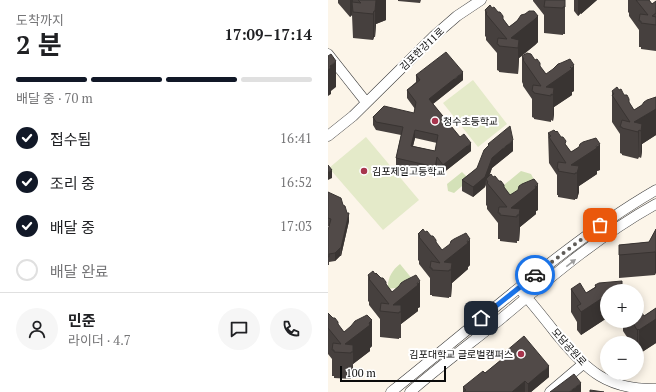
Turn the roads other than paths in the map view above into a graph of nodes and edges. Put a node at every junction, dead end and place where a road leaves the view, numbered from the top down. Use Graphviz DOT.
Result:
graph roads {
  1 [pos="481,0"];
  2 [pos="328,54"];
  3 [pos="366,102"];
  4 [pos="328,132"];
  5 [pos="328,136"];
  6 [pos="656,190"];
  7 [pos="656,204"];
  8 [pos="519,288"];
  9 [pos="527,297"];
  10 [pos="583,364"];
  11 [pos="656,389"];
  12 [pos="391,392"];
  13 [pos="410,392"];
  14 [pos="550,392"];
  1 -- 3 [label="street, 김포한강11로"];
  2 -- 3 [label="street"];
  3 -- 4 [label="street, 김포한강11로"];
  3 -- 5 [label="street, 김포한강11로"];
  6 -- 8 [label="street"];
  9 -- 7 [label="street, one-way"];
  8 -- 9 [label="street, 모담공원로"];
  8 -- 12 [label="street"];
  9 -- 10 [label="street, 모담공원로"];
  9 -- 13 [label="street"];
  10 -- 11 [label="street, 모담공원로"];
  10 -- 14 [label="street"];
}
